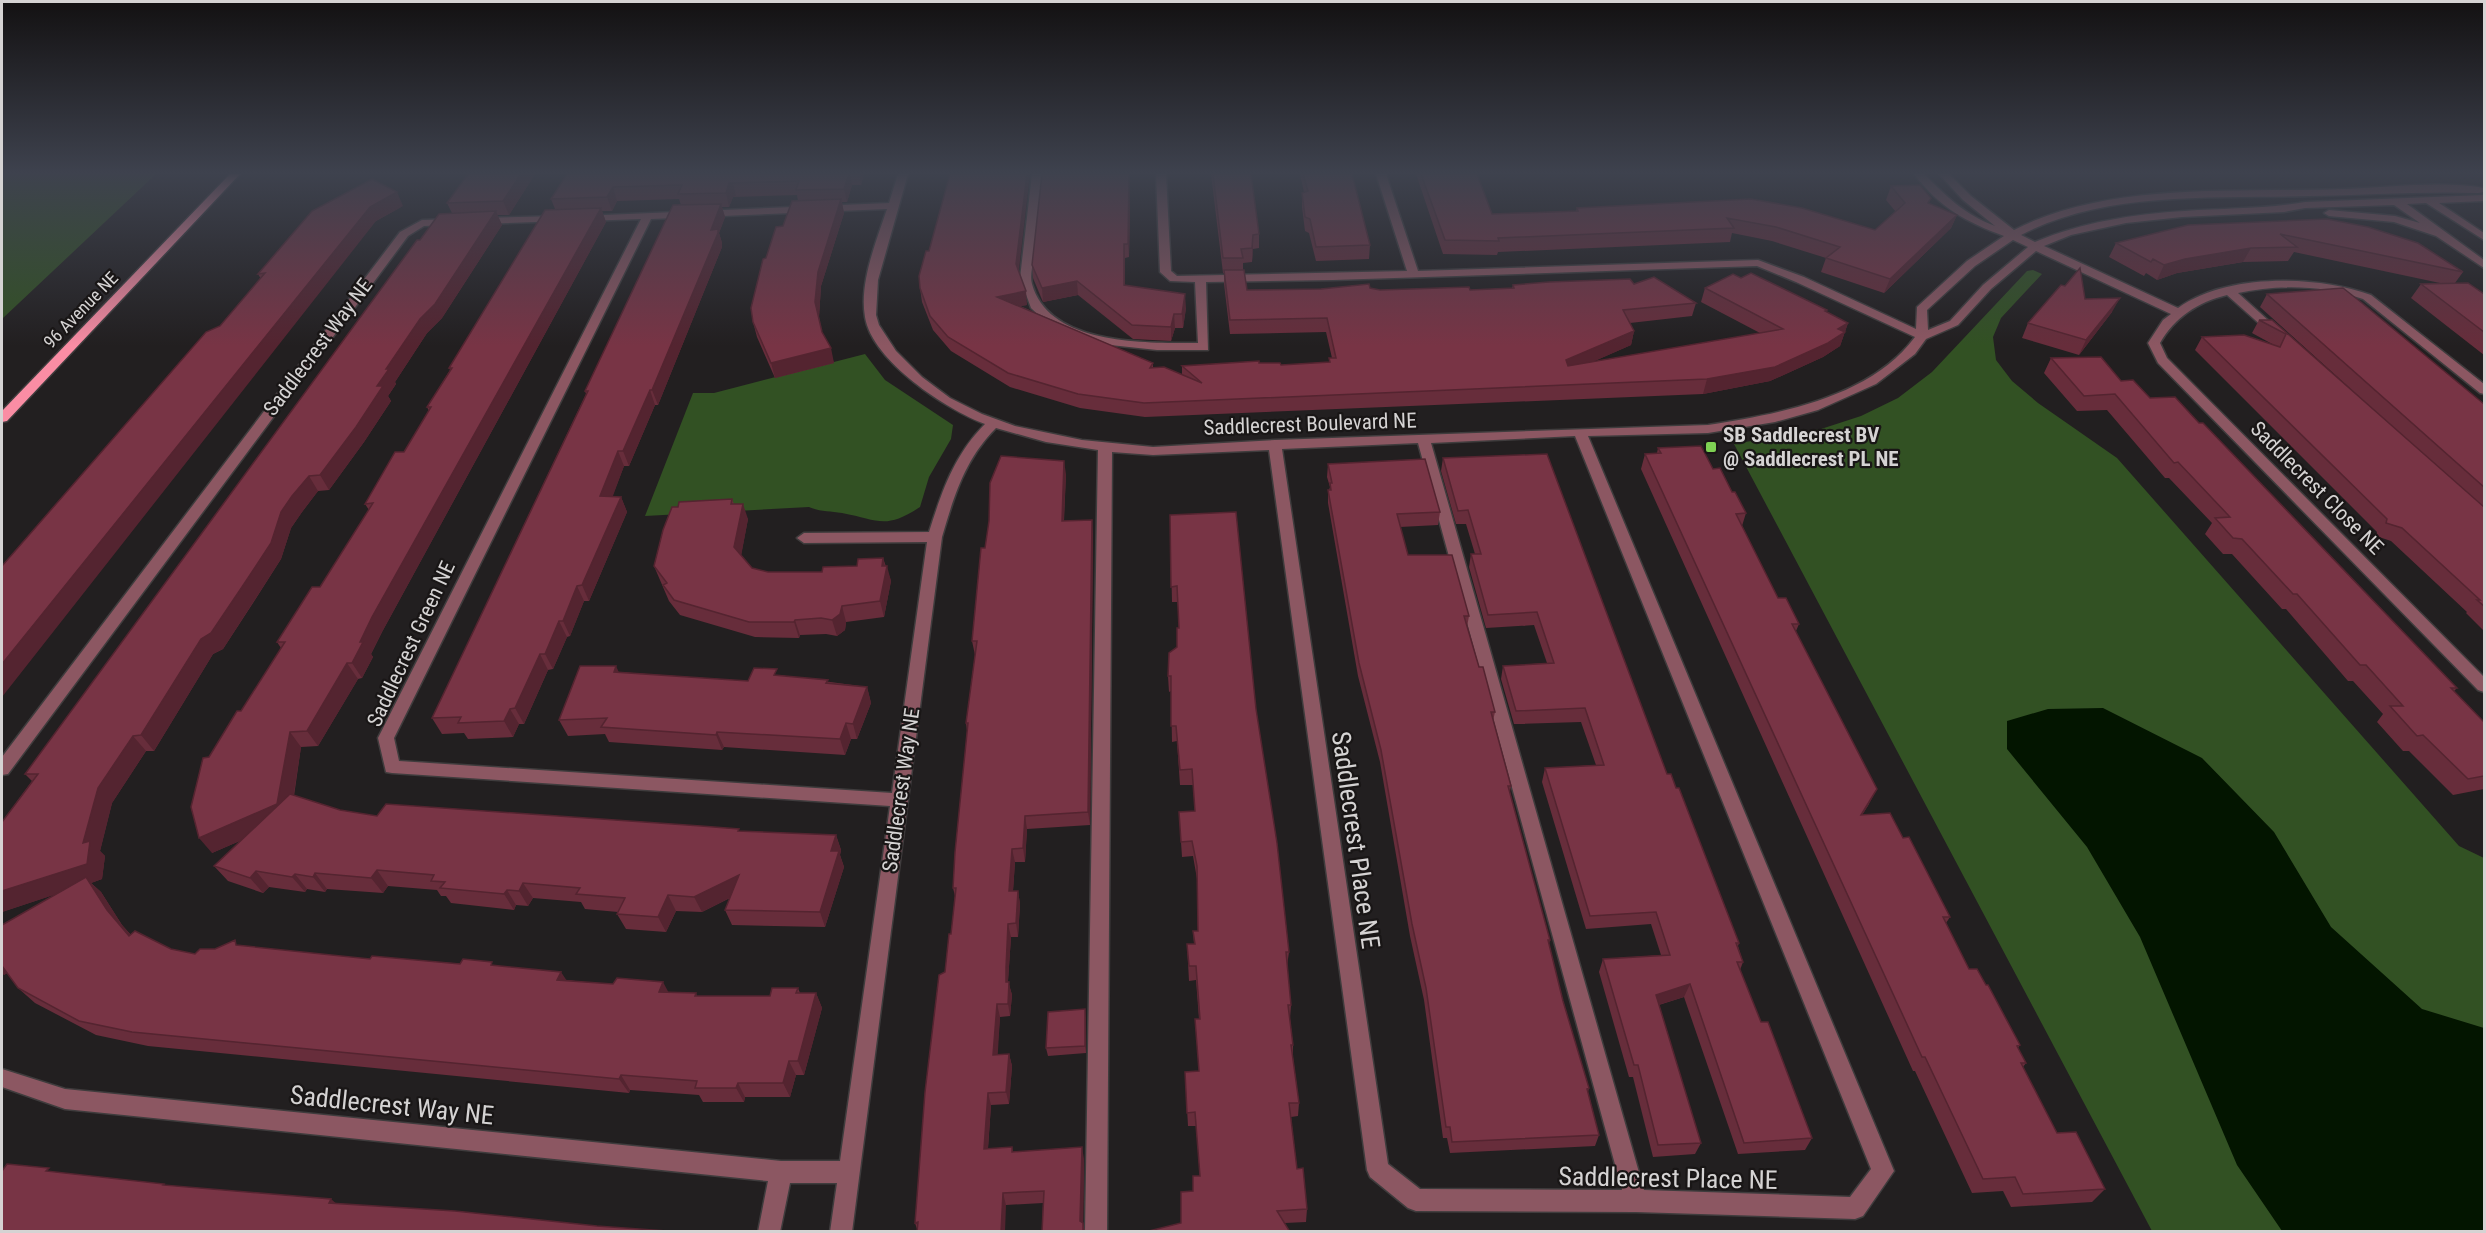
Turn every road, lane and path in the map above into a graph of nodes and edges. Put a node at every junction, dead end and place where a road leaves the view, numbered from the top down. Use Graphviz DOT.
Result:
graph roads {
  1 [pos="180,232"];
  2 [pos="408,232"];
  3 [pos="640,232"];
  4 [pos="887,232"];
  5 [pos="1031,232"];
  6 [pos="1164,232"];
  7 [pos="1399,232"];
  8 [pos="2002,232"];
  9 [pos="2008,232"];
  10 [pos="2022,232"];
  11 [pos="2070,232"];
  12 [pos="2439,232"];
  13 [pos="2014,236"];
  14 [pos="2035,246"];
  15 [pos="2484,265"];
  16 [pos="1413,274"];
  17 [pos="1200,278"];
  18 [pos="2229,291"];
  19 [pos="2176,312"];
  20 [pos="1922,336"];
  21 [pos="2282,338"];
  22 [pos="37,382"];
  23 [pos="2484,390"];
  24 [pos="2,418"];
  25 [pos="993,424"];
  26 [pos="2,430"];
  27 [pos="1580,432"];
  28 [pos="1424,438"];
  29 [pos="1275,444"];
  30 [pos="1106,448"];
  31 [pos="935,537"];
  32 [pos="804,538"];
  33 [pos="2484,686"];
  34 [pos="2,769"];
  35 [pos="900,800"];
  36 [pos="2,1078"];
  37 [pos="781,1172"];
  38 [pos="847,1172"];
  39 [pos="1636,1201"];
  40 [pos="769,1232"];
  41 [pos="841,1232"];
  42 [pos="1096,1232"];
  1 -- 22 [label="main road, 96 Avenue NE"];
  2 -- 34 [label="street, Saddlecrest Way NE"];
  3 -- 35 [label="street, Saddlecrest Green NE"];
  4 -- 25 [label="street, Saddlecrest Boulevard NE"];
  5 -- 17 [label="street"];
  6 -- 17 [label="street"];
  7 -- 16 [label="street"];
  8 -- 13 [label="street"];
  9 -- 13 [label="street"];
  10 -- 13 [label="street"];
  11 -- 14 [label="street, Saddlecrest Boulevard NE"];
  12 -- 15 [label="street"];
  13 -- 14 [label="street"];
  13 -- 20 [label="street"];
  14 -- 19 [label="street"];
  14 -- 20 [label="street, Saddlecrest Boulevard NE"];
  16 -- 17 [label="street"];
  16 -- 20 [label="street"];
  18 -- 19 [label="street, Saddlecrest Close NE"];
  18 -- 21 [label="street"];
  18 -- 23 [label="street, Saddlecrest Close NE"];
  19 -- 33 [label="street, Saddlecrest Close NE"];
  20 -- 27 [label="street, Saddlecrest Boulevard NE"];
  22 -- 24 [label="main road, 96 Avenue NE"];
  22 -- 26 [label="main road"];
  25 -- 30 [label="street, Saddlecrest Boulevard NE"];
  25 -- 31 [label="street, Saddlecrest Way NE"];
  27 -- 28 [label="street, Saddlecrest Boulevard NE"];
  27 -- 39 [label="street, Saddlecrest Place NE"];
  28 -- 29 [label="street, Saddlecrest Boulevard NE"];
  28 -- 39 [label="street"];
  29 -- 30 [label="street, Saddlecrest Boulevard NE"];
  29 -- 39 [label="street, Saddlecrest Place NE"];
  30 -- 42 [label="street"];
  31 -- 32 [label="street"];
  31 -- 35 [label="street, Saddlecrest Way NE"];
  35 -- 38 [label="street, Saddlecrest Way NE"];
  36 -- 37 [label="street, Saddlecrest Way NE"];
  37 -- 38 [label="street, Saddlecrest Way NE"];
  37 -- 40 [label="street"];
  38 -- 41 [label="street, Saddlecrest Way NE"];
}
